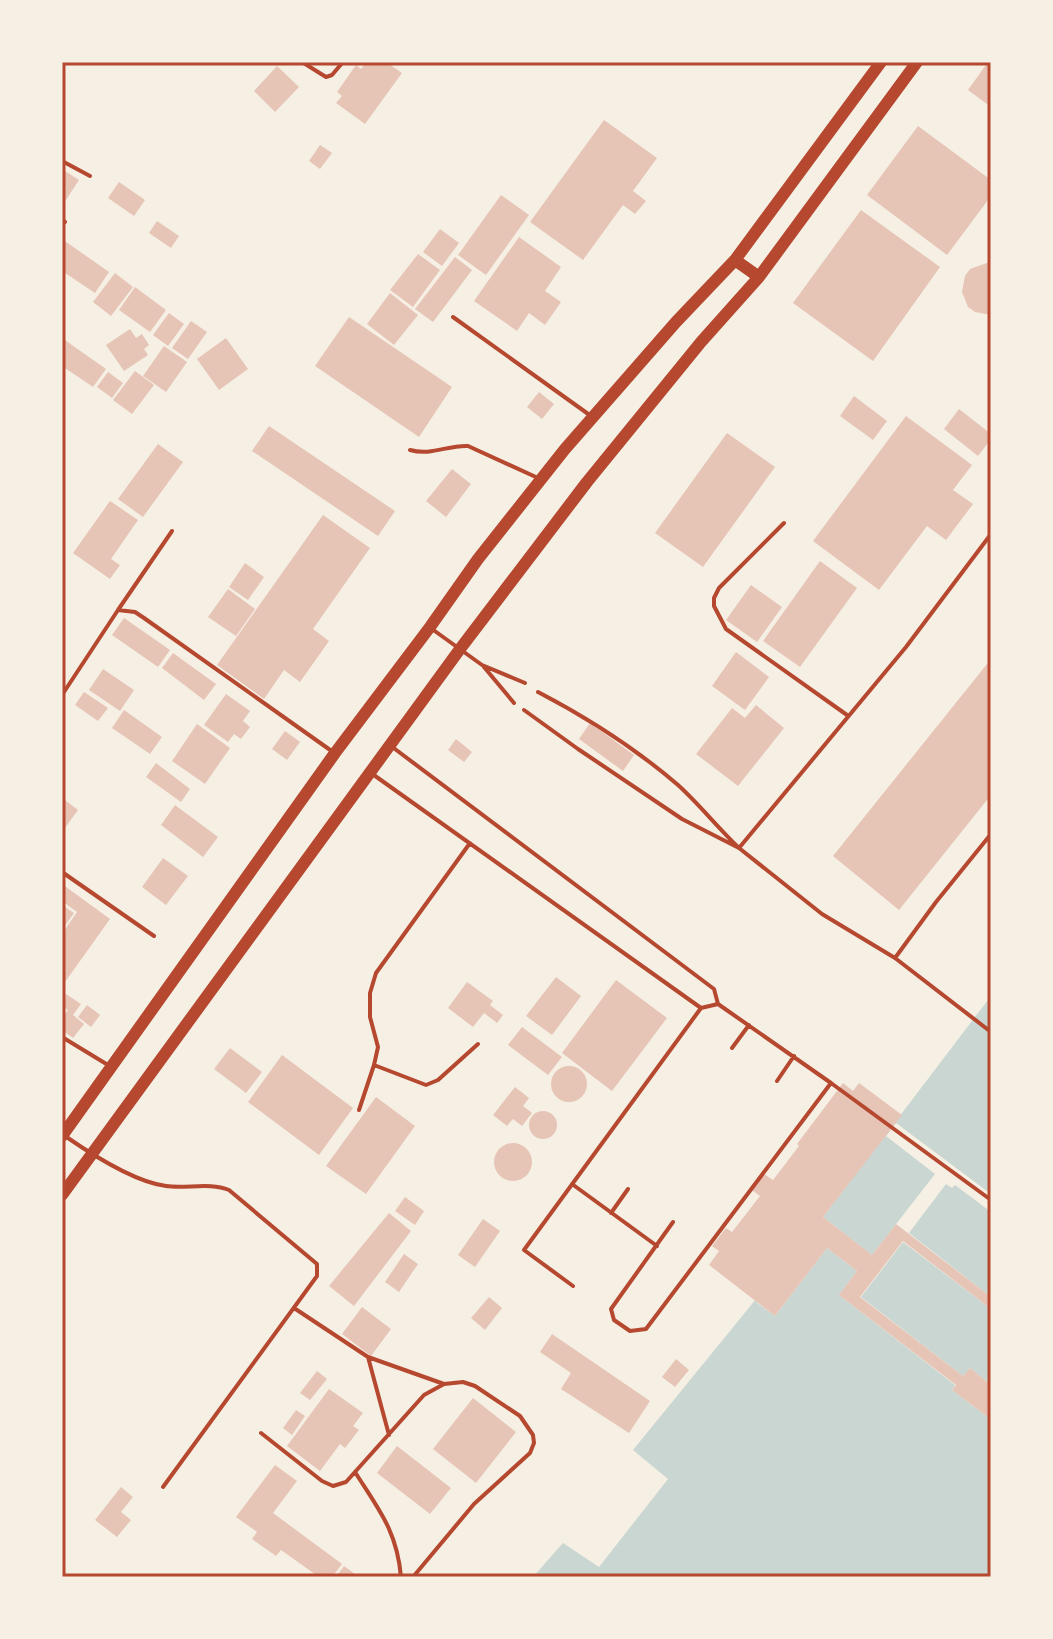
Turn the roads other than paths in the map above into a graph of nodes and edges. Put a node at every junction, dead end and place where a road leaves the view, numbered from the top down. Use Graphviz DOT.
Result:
graph roads {
  1 [pos="302,62"];
  2 [pos="343,62"];
  3 [pos="881,62"];
  4 [pos="917,62"];
  5 [pos="62,161"];
  6 [pos="90,176"];
  7 [pos="735,260"];
  8 [pos="759,277"];
  9 [pos="453,317"];
  10 [pos="593,417"];
  11 [pos="410,450"];
  12 [pos="540,480"];
  13 [pos="784,523"];
  14 [pos="172,531"];
  15 [pos="991,534"];
  16 [pos="118,610"];
  17 [pos="430,627"];
  18 [pos="460,649"];
  19 [pos="482,665"];
  20 [pos="525,683"];
  21 [pos="538,692"];
  22 [pos="62,695"];
  23 [pos="514,703"];
  24 [pos="524,710"];
  25 [pos="848,715"];
  26 [pos="388,744"];
  27 [pos="335,753"];
  28 [pos="369,771"];
  29 [pos="991,834"];
  30 [pos="470,843"];
  31 [pos="739,848"];
  32 [pos="62,872"];
  33 [pos="154,936"];
  34 [pos="895,958"];
  35 [pos="718,1004"];
  36 [pos="701,1008"];
  37 [pos="749,1025"];
  38 [pos="991,1032"];
  39 [pos="62,1037"];
  40 [pos="478,1044"];
  41 [pos="732,1048"];
  42 [pos="794,1056"];
  43 [pos="374,1065"];
  44 [pos="111,1067"];
  45 [pos="777,1081"];
  46 [pos="831,1083"];
  47 [pos="359,1110"];
  48 [pos="62,1135"];
  49 [pos="92,1154"];
  50 [pos="572,1184"];
  51 [pos="628,1189"];
  52 [pos="62,1195"];
  53 [pos="991,1200"];
  54 [pos="611,1213"];
  55 [pos="673,1222"];
  56 [pos="657,1246"];
  57 [pos="573,1286"];
  58 [pos="294,1308"];
  59 [pos="368,1357"];
  60 [pos="444,1384"];
  61 [pos="261,1433"];
  62 [pos="389,1435"];
  63 [pos="355,1472"];
  64 [pos="163,1487"];
  65 [pos="401,1577"];
  66 [pos="413,1577"];
  1 -- 2 [label="lane"];
  3 -- 7 [label="highway"];
  4 -- 8 [label="highway"];
  5 -- 6 [label="lane"];
  7 -- 8 [label="highway"];
  7 -- 10 [label="highway"];
  8 -- 18 [label="highway"];
  9 -- 10 [label="lane"];
  10 -- 12 [label="highway"];
  11 -- 12 [label="lane"];
  12 -- 17 [label="highway"];
  13 -- 25 [label="lane"];
  14 -- 16 [label="lane"];
  15 -- 25 [label="lane"];
  16 -- 22 [label="lane"];
  16 -- 27 [label="lane"];
  17 -- 18 [label="lane"];
  17 -- 27 [label="highway"];
  18 -- 19 [label="lane"];
  18 -- 26 [label="highway"];
  19 -- 20 [label="lane"];
  19 -- 23 [label="lane"];
  21 -- 31 [label="lane"];
  24 -- 31 [label="lane"];
  25 -- 31 [label="lane"];
  26 -- 28 [label="highway"];
  26 -- 35 [label="lane"];
  27 -- 44 [label="highway"];
  28 -- 30 [label="lane"];
  28 -- 49 [label="highway"];
  29 -- 34 [label="lane"];
  30 -- 36 [label="lane"];
  30 -- 43 [label="lane"];
  31 -- 34 [label="lane"];
  32 -- 33 [label="lane"];
  34 -- 38 [label="lane"];
  35 -- 36 [label="lane"];
  35 -- 37 [label="lane"];
  36 -- 50 [label="lane"];
  37 -- 41 [label="lane"];
  37 -- 42 [label="lane"];
  39 -- 44 [label="lane"];
  40 -- 43 [label="lane"];
  42 -- 45 [label="lane"];
  42 -- 46 [label="lane"];
  43 -- 47 [label="lane"];
  44 -- 48 [label="highway"];
  46 -- 53 [label="lane"];
  46 -- 56 [label="lane"];
  48 -- 49 [label="lane"];
  49 -- 52 [label="highway"];
  49 -- 58 [label="lane"];
  50 -- 54 [label="lane"];
  50 -- 57 [label="lane"];
  51 -- 54 [label="lane"];
  54 -- 56 [label="lane"];
  55 -- 56 [label="lane"];
  58 -- 59 [label="lane"];
  58 -- 64 [label="lane"];
  59 -- 60 [label="lane"];
  59 -- 62 [label="lane"];
  60 -- 62 [label="lane"];
  60 -- 66 [label="lane"];
  61 -- 63 [label="lane"];
  62 -- 63 [label="lane"];
  63 -- 65 [label="lane"];
}
